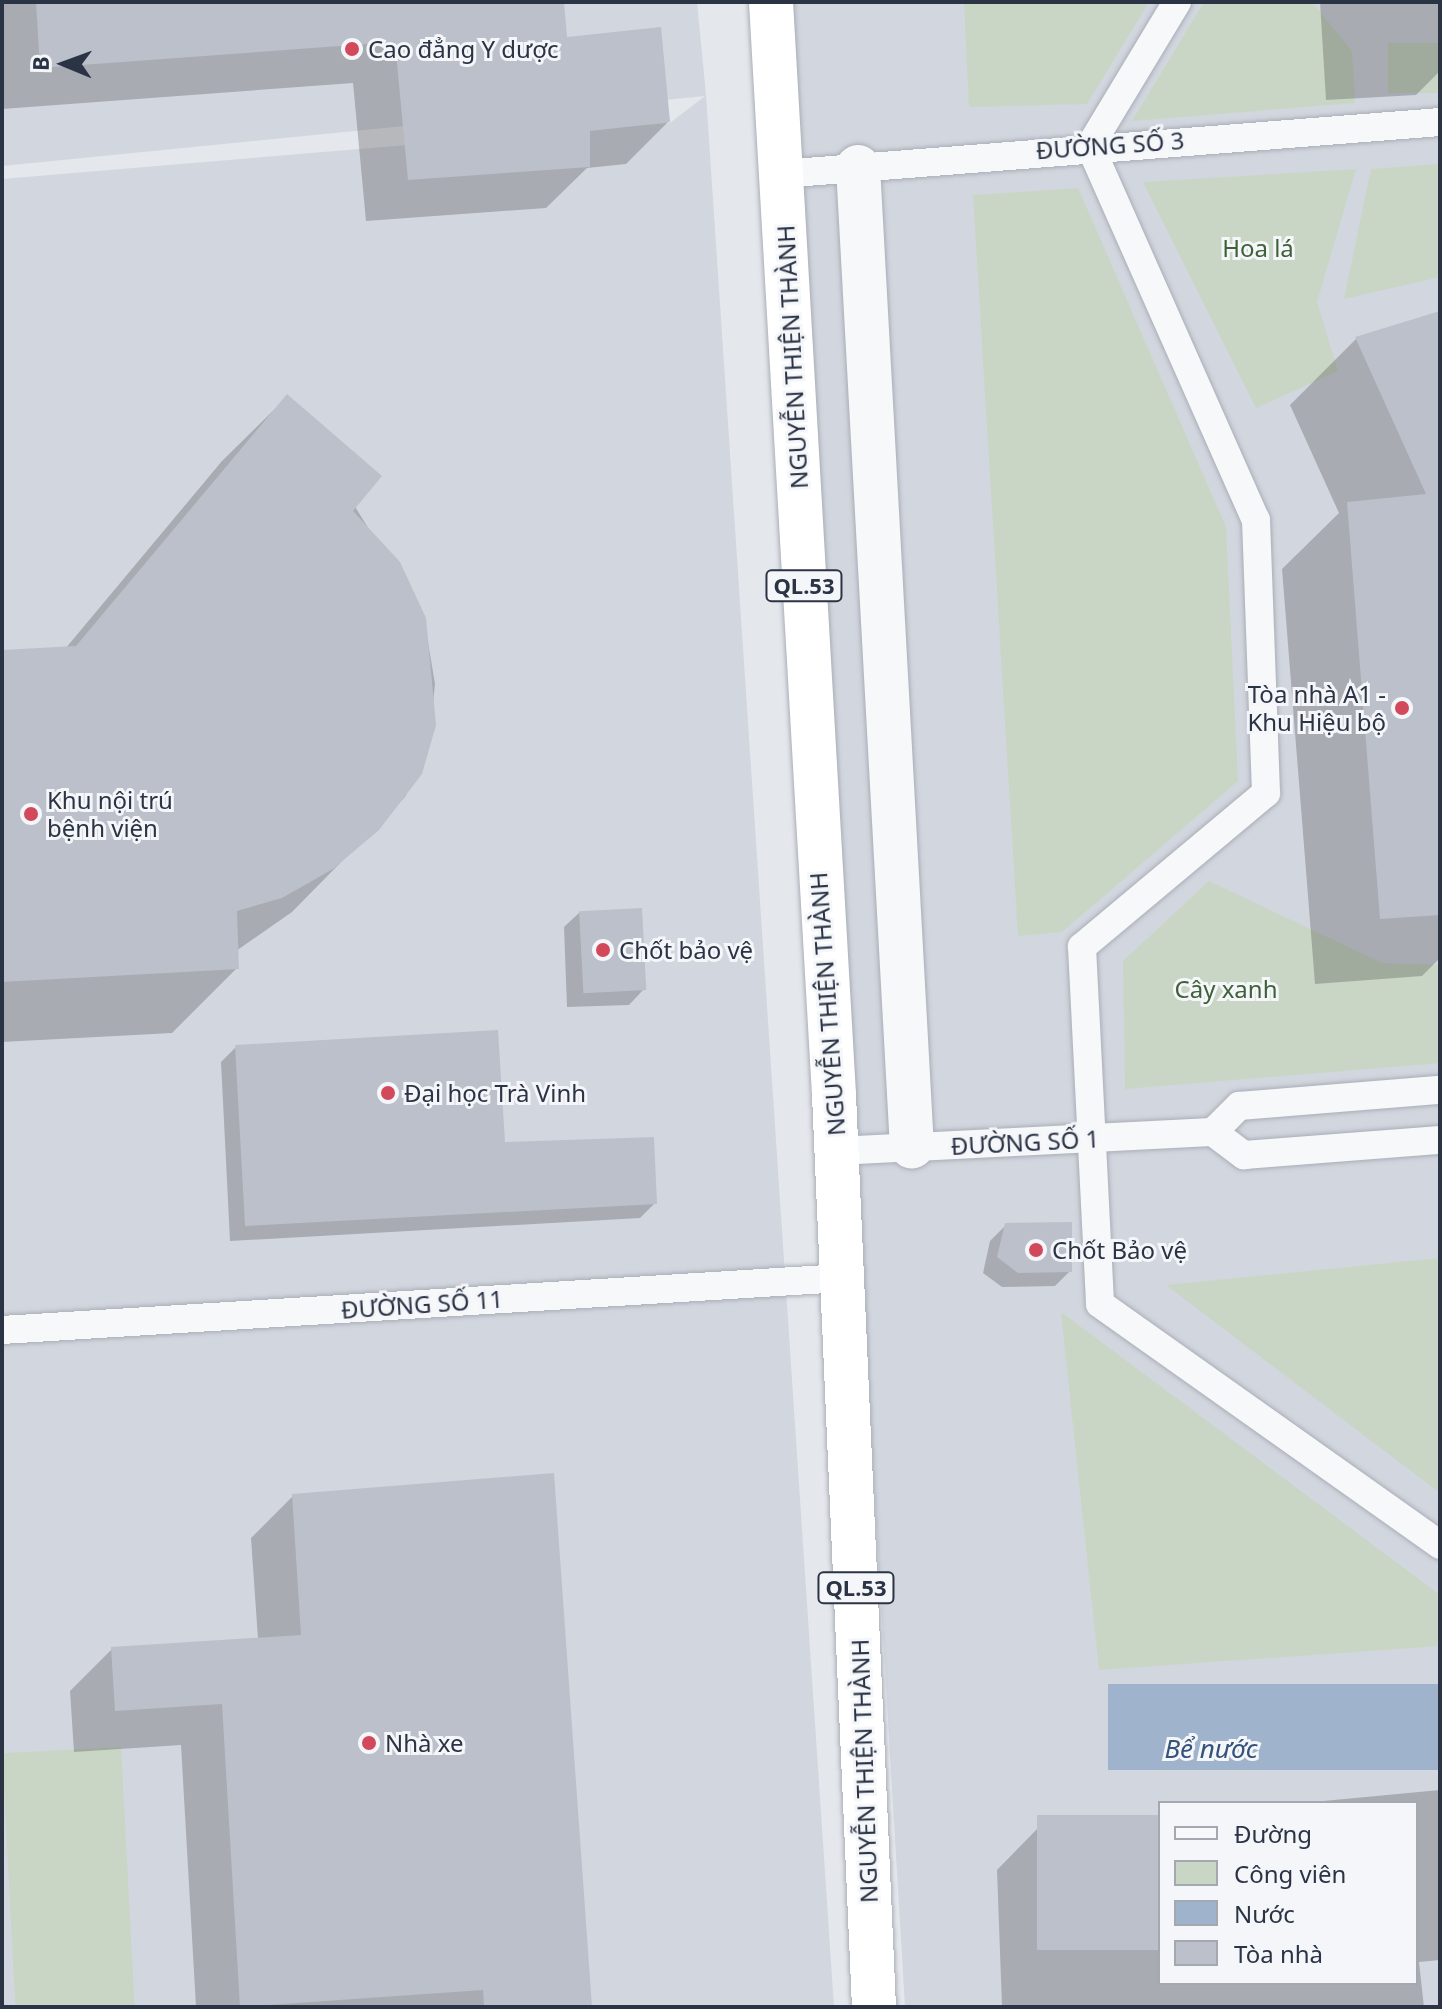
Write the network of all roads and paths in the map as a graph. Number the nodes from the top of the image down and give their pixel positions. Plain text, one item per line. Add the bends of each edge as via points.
1 (771, 2) edge
2 (1177, 2) edge
3 (1440, 122) edge
4 (1090, 146) junction
5 (858, 167) junction
6 (781, 174) junction
7 (1440, 1090) edge
8 (1213, 1132) junction
9 (1092, 1139) junction
10 (1440, 1140) edge
11 (912, 1147) junction
12 (836, 1151) junction
13 (843, 1278) junction
14 (2, 1330) edge
15 (1440, 1545) edge
16 (874, 2007) edge

1 - 6 highway, NGUYỄN THIỆN THÀNH / QL.53
2 - 4 lane
3 - 4 lane, ĐƯỜNG SỐ 3
4 - 5 lane, ĐƯỜNG SỐ 3
4 - 9 lane via 1256,520 1266,793 1082,947
5 - 6 lane, ĐƯỜNG SỐ 3
5 - 11 street
6 - 12 highway, NGUYỄN THIỆN THÀNH / QL.53
7 - 8 lane via 1239,1106
8 - 9 lane, ĐƯỜNG SỐ 1
8 - 10 lane via 1244,1155
9 - 11 lane, ĐƯỜNG SỐ 1
9 - 15 lane via 1100,1304
11 - 12 lane, ĐƯỜNG SỐ 1
12 - 13 highway, NGUYỄN THIỆN THÀNH / QL.53
13 - 14 lane, ĐƯỜNG SỐ 11
13 - 16 highway, NGUYỄN THIỆN THÀNH / QL.53

